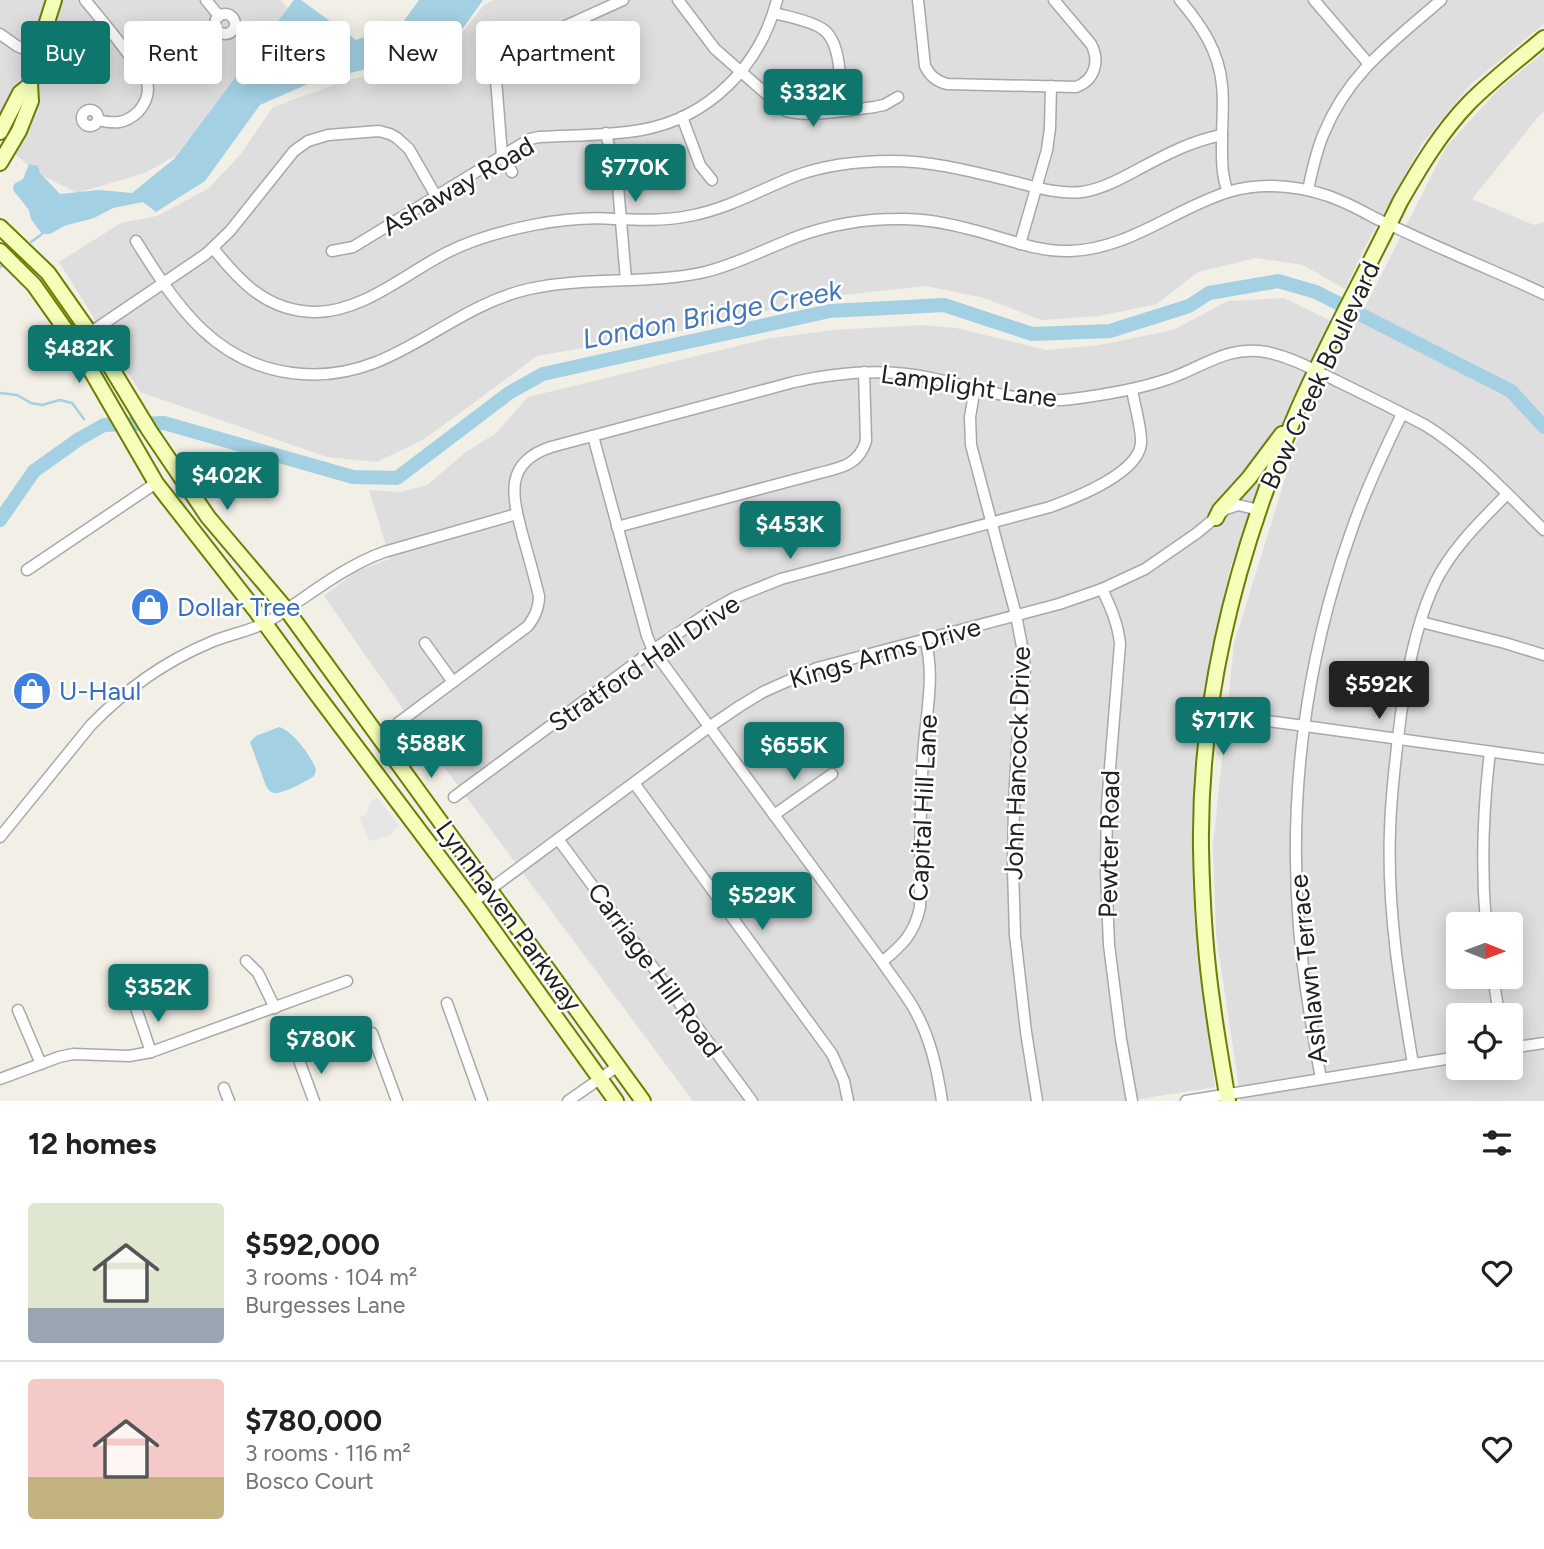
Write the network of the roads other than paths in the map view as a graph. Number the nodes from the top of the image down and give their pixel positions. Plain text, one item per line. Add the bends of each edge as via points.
1 (54, 0) edge
2 (85, 0) edge
3 (206, 0) edge
4 (623, 0) edge
5 (678, 0) edge
6 (777, 0) edge
7 (918, 0) edge
8 (1054, 0) edge
9 (1180, 0) edge
10 (1314, 0) edge
11 (1439, 1) edge
12 (774, 12) junction
13 (219, 16) dead end
14 (583, 18) junction
15 (47, 21) edge
16 (584, 21) edge
17 (0, 34) edge
18 (1544, 38) edge
19 (21, 48) edge
20 (1368, 63) junction
21 (741, 73) junction
22 (30, 85) joint
23 (1051, 86) junction
24 (898, 97) dead end
25 (842, 111) junction
26 (682, 117) junction
27 (98, 120) dead end
28 (0, 132) edge
29 (606, 133) junction
30 (1222, 135) junction
31 (2, 155) edge
32 (502, 156) junction
33 (512, 172) dead end
34 (712, 180) dead end
35 (1037, 187) junction
36 (1308, 190) junction
37 (1228, 192) junction
38 (436, 197) junction
39 (621, 220) junction
40 (1390, 224) junction
41 (0, 227) edge
42 (136, 241) dead end
43 (1020, 244) junction
44 (213, 248) junction
45 (0, 251) edge
46 (332, 251) dead end
47 (625, 280) junction
48 (163, 284) junction
49 (1544, 294) edge
50 (90, 333) junction
51 (75, 343) junction
52 (1317, 371) junction
53 (864, 372) junction
54 (975, 388) junction
55 (1132, 389) junction
56 (1402, 414) junction
57 (1294, 419) junction
58 (593, 436) junction
59 (156, 483) junction
60 (1507, 494) junction
61 (1259, 510) junction
62 (517, 514) junction
63 (1216, 518) junction
64 (992, 524) junction
65 (617, 527) junction
66 (1544, 530) edge
67 (220, 531) junction
68 (27, 570) dead end
69 (1102, 589) junction
70 (286, 609) junction
71 (1016, 615) junction
72 (1421, 621) junction
73 (265, 623) junction
74 (925, 639) junction
75 (425, 643) dead end
76 (653, 650) junction
77 (1544, 655) edge
78 (453, 682) junction
79 (1210, 713) junction
80 (398, 723) dead end
81 (1305, 726) junction
82 (709, 727) junction
83 (1398, 739) junction
84 (1490, 752) junction
85 (1544, 759) edge
86 (832, 774) dead end
87 (634, 783) junction
88 (454, 797) dead end
89 (774, 815) junction
90 (0, 837) edge
91 (558, 839) junction
92 (490, 890) junction
93 (472, 902) junction
94 (1485, 912) edge
95 (246, 961) dead end
96 (882, 962) junction
97 (347, 981) dead end
98 (447, 1003) dead end
99 (135, 1005) dead end
100 (275, 1008) junction
101 (18, 1010) dead end
102 (372, 1033) dead end
103 (1544, 1043) edge
104 (1523, 1046) edge
105 (151, 1052) junction
106 (1446, 1059) edge
107 (300, 1063) dead end
108 (41, 1064) junction
109 (1413, 1064) junction
110 (618, 1066) junction
111 (0, 1079) edge
112 (1321, 1079) junction
113 (600, 1080) junction
114 (224, 1088) dead end
115 (1227, 1098) edge
116 (229, 1101) edge
117 (314, 1101) edge
118 (397, 1101) edge
119 (482, 1101) edge
120 (568, 1101) edge
121 (616, 1101) edge
122 (643, 1101) edge
123 (752, 1101) edge
124 (848, 1101) edge
125 (942, 1101) edge
126 (1037, 1101) edge
127 (1132, 1101) edge
128 (1186, 1101) edge

1 - 15 main road
2 - 27 street via 148,84 142,107 131,118 118,123
3 - 13 street
4 - 14 street
5 - 21 street via 715,49
6 - 12 street, Ashaway Road
7 - 23 street via 923,61 933,78 947,84
8 - 23 street via 1091,44 1096,66 1083,84
9 - 30 street via 1204,32 1216,58 1222,85
10 - 20 street
11 - 20 street
12 - 21 street, Ashaway Road
12 - 25 street via 818,26 830,35 836,49
14 - 16 street
14 - 32 street via 519,47 501,62 496,79
17 - 19 street
18 - 40 main road, Bow Creek Boulevard via 1452,123 1416,173
20 - 36 street via 1347,89 1322,135
21 - 25 street via 786,111
21 - 26 street, Ashaway Road via 704,106
22 - 28 main road via 20,93
22 - 31 main road via 31,101 19,131
23 - 35 street via 1051,128
24 - 25 street via 884,105
26 - 29 street, Ashaway Road via 661,126
26 - 34 street via 700,165
29 - 32 street, Ashaway Road via 539,137
29 - 39 street
30 - 35 street via 1179,148 1097,189 1069,193
30 - 37 street
32 - 33 street
32 - 38 street, Ashaway Road
35 - 39 street via 942,164 871,162 814,170 689,217
35 - 43 street
36 - 37 street via 1270,186
36 - 40 street
37 - 43 street via 1103,246 1071,251
38 - 44 street via 409,149 390,134 318,137 294,151
38 - 46 street, Ashaway Road via 354,247
39 - 44 street via 559,221 484,237 446,253 366,300 328,311 284,307 260,296
39 - 47 street
40 - 49 street
40 - 52 main road, Bow Creek Boulevard
41 - 50 main road, Lynnhaven Parkway via 48,273
42 - 48 street
43 - 47 street via 934,221 865,221 801,235 703,272
44 - 48 street
45 - 51 main road, Lynnhaven Parkway via 34,285
47 - 48 street via 517,292 466,313 382,361 323,375 279,371 229,352 197,326
48 - 50 street
50 - 51 street
50 - 67 main road, Lynnhaven Parkway via 149,430
51 - 59 main road, Lynnhaven Parkway
52 - 55 street, Lamplight Lane via 1265,352 1237,352
52 - 56 street, Lamplight Lane
52 - 57 main road, Bow Creek Boulevard
53 - 54 street, Lamplight Lane via 911,374
53 - 58 street, Lamplight Lane via 794,382
53 - 65 street via 866,441 855,461
54 - 55 street, Lamplight Lane via 1050,400
54 - 64 street, John Hancock Drive via 969,431
55 - 64 street, Stratford Hall Drive via 1141,444 1128,466 1072,499
56 - 60 street, Lamplight Lane via 1461,450
56 - 81 street, Ashlawn Terrace via 1350,536 1318,645
57 - 61 main road, Bow Creek Boulevard
57 - 63 main road, Kings Arms Drive
58 - 62 street, Lamplight Lane via 541,450 528,459 514,486
58 - 65 street
59 - 67 main road via 177,487
59 - 68 street
59 - 73 main road, Lynnhaven Parkway
60 - 66 street, Lamplight Lane
60 - 72 street via 1445,564
61 - 63 street, Kings Arms Drive via 1233,506
61 - 79 main road, Bow Creek Boulevard via 1225,629
62 - 70 street via 366,558
62 - 78 street, Lamplight Lane via 539,596 537,612 528,626
63 - 69 street, Kings Arms Drive via 1154,563
64 - 71 street, John Hancock Drive
64 - 76 street, Stratford Hall Drive via 758,587 714,609
65 - 76 street
67 - 70 main road, Lynnhaven Parkway
69 - 71 street, Kings Arms Drive
69 - 127 street, Pewter Road via 1113,611 1120,644 1106,873 1109,945
70 - 73 street
70 - 92 main road, Lynnhaven Parkway
71 - 74 street, Kings Arms Drive
71 - 126 street, John Hancock Drive via 1025,676 1014,803 1015,934
72 - 77 street
72 - 83 street
73 - 90 street via 190,652 123,695 91,725
73 - 93 main road, Lynnhaven Parkway
74 - 82 street, Kings Arms Drive via 787,680
74 - 96 street, Capital Hill Lane via 931,671 923,754 920,907 911,934
75 - 78 street
76 - 82 street
76 - 88 street, Stratford Hall Drive
78 - 80 street
79 - 81 street
79 - 115 main road, Bow Creek Boulevard via 1202,809 1203,901
81 - 83 street
81 - 112 street, Ashlawn Terrace via 1297,810 1299,927
82 - 87 street, Kings Arms Drive
82 - 89 street
83 - 84 street
83 - 109 street via 1390,865 1395,949
84 - 85 street
84 - 94 street via 1483,826
86 - 89 street
87 - 91 street, Kings Arms Drive
87 - 124 street via 832,1054
89 - 96 street
91 - 92 street, Kings Arms Drive
91 - 123 street, Carriage Hill Road
92 - 93 street, Kings Arms Drive
92 - 110 main road, Lynnhaven Parkway
93 - 113 main road, Lynnhaven Parkway
95 - 100 street via 258,973
96 - 125 street via 921,1024 938,1071
97 - 100 street
98 - 119 street
99 - 105 street
100 - 105 street
101 - 108 street
102 - 118 street
103 - 104 street
105 - 108 street via 73,1055
106 - 109 street
107 - 117 street
108 - 111 street
109 - 112 street
110 - 113 street
110 - 122 main road, Lynnhaven Parkway
112 - 115 street
113 - 120 street
113 - 121 main road, Lynnhaven Parkway
114 - 116 street
115 - 128 street

